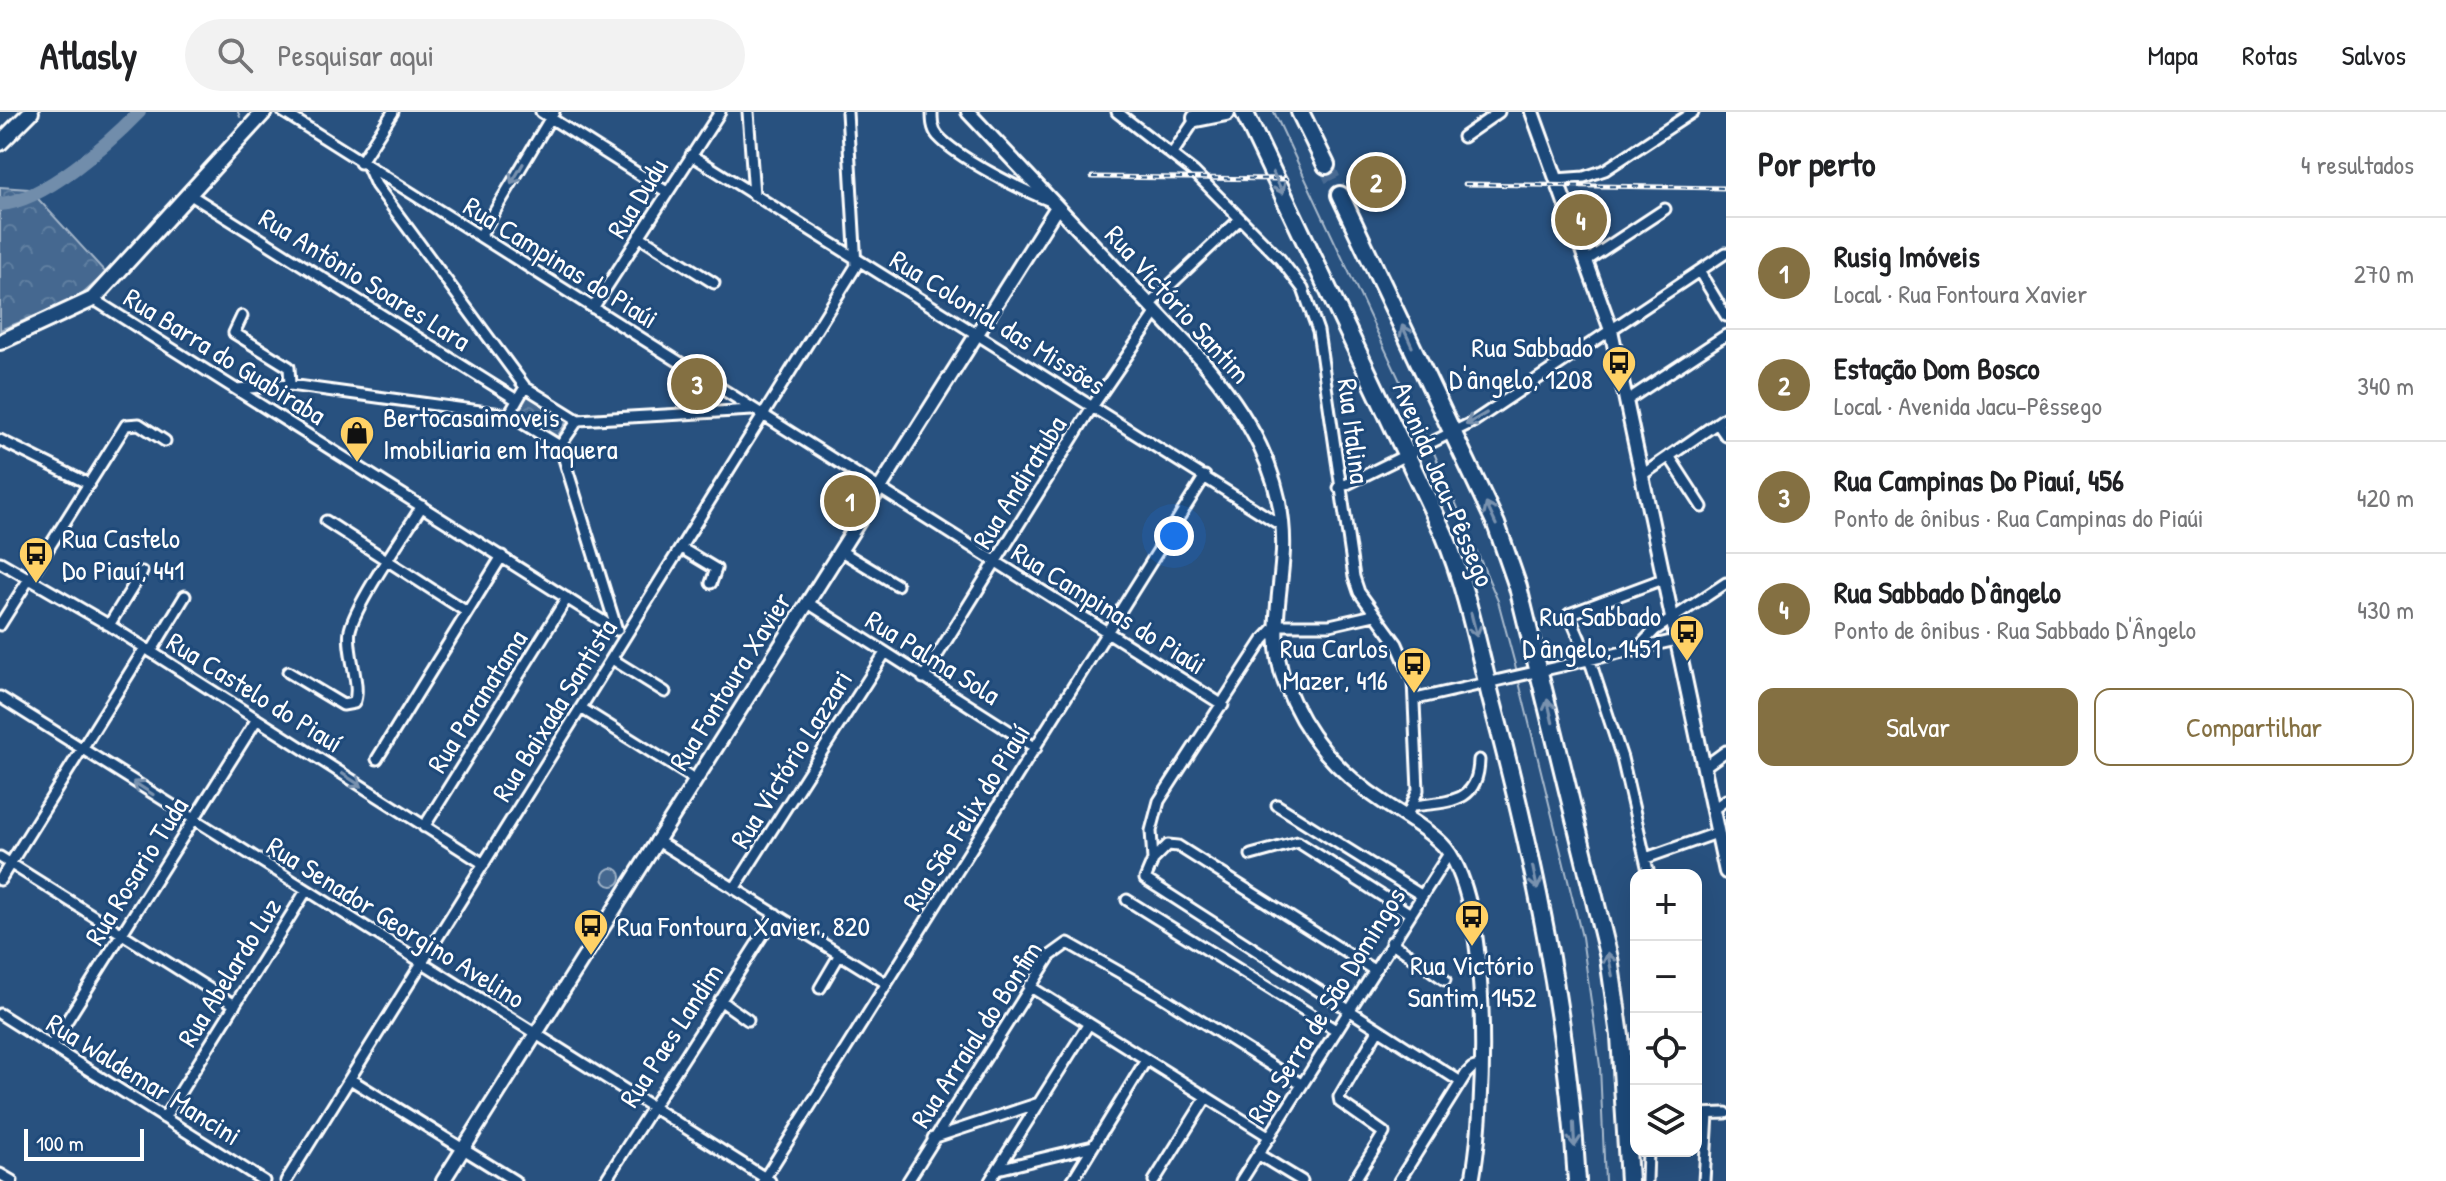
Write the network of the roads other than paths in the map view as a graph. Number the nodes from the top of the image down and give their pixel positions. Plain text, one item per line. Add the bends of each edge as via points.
1 (31, 112) edge
2 (264, 112) edge
3 (283, 112) edge
4 (393, 112) edge
5 (720, 112) edge
6 (748, 112) edge
7 (847, 112) edge
8 (932, 112) edge
9 (968, 112) edge
10 (1117, 112) edge
11 (1227, 112) edge
12 (1245, 112) edge
13 (1300, 112) edge
14 (1499, 112) edge
15 (1532, 112) edge
16 (1693, 112) edge
17 (548, 114) edge
18 (1198, 115) edge
19 (1463, 137) dead end
20 (0, 143) edge
21 (1172, 154) junction
22 (691, 155) junction
23 (364, 165) junction
24 (1326, 165) tunnel mouth
25 (1556, 179) junction
26 (667, 192) junction
27 (189, 194) junction
28 (754, 195) junction
29 (1340, 195) tunnel mouth
30 (1053, 204) junction
31 (1665, 209) dead end
32 (1240, 219) junction
33 (480, 236) junction
34 (639, 236) junction
35 (1726, 253) edge
36 (1586, 261) junction
37 (858, 262) junction
38 (1699, 271) junction
39 (714, 283) dead end
40 (93, 299) junction
41 (593, 308) junction
42 (1153, 309) junction
43 (242, 316) dead end
44 (1726, 316) edge
45 (1611, 330) junction
46 (975, 333) junction
47 (1726, 335) edge
48 (0, 342) edge
49 (290, 385) junction
50 (525, 387) junction
51 (236, 389) junction
52 (517, 400) junction
53 (1626, 401) junction
54 (1092, 407) junction
55 (752, 410) junction
56 (509, 415) junction
57 (764, 417) junction
58 (578, 420) junction
59 (1722, 420) edge
60 (1446, 436) junction
61 (1726, 436) edge
62 (0, 440) edge
63 (165, 441) dead end
64 (560, 446) junction
65 (1411, 453) junction
66 (1669, 456) junction
67 (1642, 475) junction
68 (1205, 476) junction
69 (89, 484) junction
70 (1339, 488) junction
71 (880, 490) junction
72 (422, 506) junction
73 (1702, 507) dead end
74 (326, 521) dead end
75 (1282, 526) junction
76 (681, 548) junction
77 (841, 551) junction
78 (502, 556) junction
79 (0, 562) edge
80 (389, 562) junction
81 (995, 562) junction
82 (142, 572) dead end
83 (30, 577) junction
84 (1663, 579) junction
85 (711, 583) dead end
86 (1726, 583) edge
87 (897, 585) dead end
88 (185, 596) dead end
89 (567, 598) junction
90 (808, 603) junction
91 (467, 612) junction
92 (1374, 615) junction
93 (1671, 621) junction
94 (0, 625) edge
95 (109, 625) junction
96 (1277, 625) junction
97 (617, 630) junction
98 (1109, 632) junction
99 (626, 637) junction
100 (1676, 640) junction
101 (148, 650) junction
102 (1635, 651) junction
103 (885, 653) junction
104 (612, 659) junction
105 (1590, 661) junction
106 (288, 672) dead end
107 (1535, 672) junction
108 (923, 678) junction
109 (1490, 683) junction
110 (665, 692) dead end
111 (0, 697) edge
112 (1416, 699) junction
113 (1223, 705) junction
114 (581, 708) junction
115 (257, 719) junction
116 (1036, 748) junction
117 (83, 749) junction
118 (1726, 751) edge
119 (377, 759) dead end
120 (1479, 760) dead end
121 (1704, 767) junction
122 (696, 780) junction
123 (1726, 800) edge
124 (1277, 805) dead end
125 (1413, 806) junction
126 (1712, 810) junction
127 (1406, 818) junction
128 (193, 820) junction
129 (424, 827) junction
130 (1717, 833) junction
131 (656, 840) junction
132 (1450, 852) junction
133 (1251, 855) dead end
134 (0, 857) edge
135 (1646, 858) junction
136 (1153, 860) junction
137 (11, 864) junction
138 (484, 864) junction
139 (1648, 869) edge
140 (1726, 872) edge
141 (0, 880) edge
142 (734, 889) junction
143 (306, 891) junction
144 (1421, 895) junction
145 (1127, 900) dead end
146 (1409, 913) junction
147 (776, 914) junction
148 (123, 934) junction
149 (1391, 942) junction
150 (840, 954) junction
151 (422, 964) junction
152 (1374, 970) junction
153 (1445, 980) dead end
154 (886, 983) junction
155 (1029, 986) junction
156 (820, 988) dead end
157 (720, 1000) junction
158 (235, 1005) junction
159 (1348, 1011) junction
160 (0, 1014) edge
161 (748, 1020) dead end
162 (1088, 1025) junction
163 (1336, 1030) junction
164 (1378, 1030) junction
165 (535, 1035) junction
166 (51, 1046) junction
167 (1146, 1060) junction
168 (1481, 1065) junction
169 (350, 1079) junction
170 (1461, 1082) junction
171 (1301, 1084) junction
172 (1206, 1098) junction
173 (1039, 1103) junction
174 (650, 1108) junction
175 (1726, 1113) edge
176 (1702, 1114) edge
177 (1708, 1114) junction
178 (164, 1118) junction
179 (1270, 1137) junction
180 (933, 1138) junction
181 (1093, 1146) junction
182 (463, 1149) junction
183 (1259, 1155) junction
184 (1648, 1157) edge
185 (998, 1169) junction
186 (0, 1174) edge
187 (766, 1180) edge
188 (12, 1181) edge
189 (264, 1181) edge
190 (286, 1181) edge
191 (443, 1181) edge
192 (515, 1181) edge
193 (605, 1181) edge
194 (908, 1181) edge
195 (990, 1181) edge
196 (1072, 1181) edge
197 (1154, 1181) edge
198 (1241, 1181) edge
199 (1302, 1181) edge
200 (1354, 1181) edge
201 (1399, 1181) edge
202 (1472, 1181) edge
203 (1577, 1181) edge
204 (1629, 1181) edge
205 (1647, 1181) edge
206 (1704, 1181) edge

1 - 20 main road
2 - 27 main road
3 - 23 street, Rua Campinas do Piaúi
4 - 23 street
5 - 22 street, Rua Dudu
6 - 28 street
7 - 37 street
8 - 30 street, Rua Victório Santim via 936,134 951,146
9 - 30 street, Rua Victório Santim
10 - 21 street, Rua Italina
11 - 12 highway
11 - 18 highway
12 -> 65 highway, Avenida Jacu-Pêssego
13 - 24 highway
14 - 19 street
15 - 25 street
16 - 25 street via 1605,170
17 - 26 street
17 -> 33 street
18 - 21 street
21 - 32 street, Rua Italina
22 - 26 street, Rua Dudu
22 - 28 street, Rua Colonial das Missões
23 - 33 street, Rua Campinas do Piaúi
23 - 50 street
25 - 36 street
26 - 34 street, Rua Dudu
27 - 40 main road
27 - 52 street, Rua Antônio Soares Lara
28 - 37 street, Rua Colonial das Missões
60 -> 29 highway, Avenida Jacu-Pêssego
30 - 42 street, Rua Victório Santim
30 - 46 street, Rua Fontoura Xavier
31 - 36 street
32 - 42 street, Rua Andiratuba
32 - 70 street, Rua Italina via 1287,267 1310,304
33 - 41 street, Rua Campinas do Piaúi
34 - 39 street
34 - 41 street, Rua Dudu
35 - 38 street
36 - 45 street
37 - 46 street, Rua Colonial das Missões
37 - 57 street, Rua Baixada Santista
38 - 44 street
38 - 45 street
40 - 48 main road
40 - 51 street, Rua Barra do Guabiraba
41 - 55 street, Rua Campinas do Piaúi
42 - 54 street, Rua Andiratuba
42 - 75 street, Rua Victório Santim via 1217,377 1247,419 1266,457
43 - 49 street via 234,333 289,367
45 - 53 street
45 -> 60 street
46 - 54 street, Rua Colonial das Missões
46 - 71 street, Rua Fontoura Xavier
47 - 53 street
49 - 51 street
49 - 56 street
50 - 52 street
50 - 58 street
51 - 72 street, Rua Barra do Guabiraba
52 - 56 street
53 - 67 street
54 - 68 street, Rua Colonial das Missões
54 - 81 street, Rua Andiratuba
55 - 57 street, Rua Campinas do Piaúi
55 - 58 street
56 - 64 street
57 - 71 street, Rua Campinas do Piaúi
57 - 76 street, Rua Baixada Santista
58 - 64 street
59 - 61 street
59 - 66 street
60 - 65 street
107 -> 60 highway, Avenida Jacu-Pêssego via 1505,546
62 - 69 street
63 - 69 street via 130,422
64 - 97 street
65 - 70 street
65 -> 109 highway, Avenida Jacu-Pêssego via 1454,557
66 - 67 street
66 - 73 street
67 - 84 street
68 - 75 street, Rua Colonial das Missões
68 - 98 street, Rua São Felix do Piauí
69 - 83 street
70 - 92 street, Rua Italina via 1354,577
71 - 77 street, Rua Fontoura Xavier
71 - 81 street, Rua Campinas do Piaúi
72 - 78 street, Rua Barra do Guabiraba
72 - 80 street
74 - 80 street
75 - 96 street, Rua Victório Santim
76 - 85 street via 716,569
76 - 99 street, Rua Baixada Santista
77 - 87 street
77 - 90 street, Rua Fontoura Xavier
78 - 89 street, Rua Barra do Guabiraba
78 - 91 street
79 - 83 street, Rua Castelo do Piauí
80 - 91 street
80 - 106 street via 350,629 354,703 343,705
81 - 98 street, Rua Campinas do Piaúi
81 - 108 street, Rua Andiratuba
82 - 95 street
83 - 94 street
83 - 95 street, Rua Castelo do Piauí
84 - 93 street
84 - 105 street via 1572,611 1570,620
86 - 93 street
88 - 101 street
89 - 97 street, Rua Barra do Guabiraba
89 - 129 street, Rua Paranatama
90 - 103 street, Rua Palma Sola
90 - 122 street, Rua Fontoura Xavier
91 - 119 street
92 - 96 street via 1330,625
92 - 112 street, Rua Italina via 1406,659
93 - 100 street
93 - 102 street
95 - 101 street, Rua Castelo do Piauí
96 - 113 street
96 - 127 street, Rua Victório Santim via 1279,666 1313,740 1342,771
97 - 99 street, Rua Barra do Guabiraba
98 - 113 street, Rua Campinas do Piaúi
98 - 116 street, Rua São Felix do Piauí
99 - 104 street, Rua Baixada Santista
100 - 102 street
100 - 121 street
101 - 115 street, Rua Castelo do Piauí
101 - 117 street
102 - 105 street
103 - 108 street, Rua Palma Sola
103 - 142 street, Rua Victório Lazzari
104 - 110 street
104 - 114 street, Rua Baixada Santista
105 - 107 street
105 - 135 street via 1622,758
107 - 109 street
204 -> 107 highway, Avenida Jacu-Pêssego via 1609,958
108 - 116 street, Rua Palma Sola
109 - 112 street
109 -> 203 highway, Avenida Jacu-Pêssego via 1553,965 1572,1089
111 - 117 street, Rua Senador Georgino Avelino
112 - 125 street, Rua Italina via 1419,778
113 - 136 street via 1159,801 1151,831
114 - 122 street
114 - 138 street, Rua Baixada Santista
115 - 128 street, Rua Rosario Tuda
115 -> 129 street, Rua Castelo do Piauí
116 - 154 street, Rua São Felix do Piauí
128 -> 117 street, Rua Senador Georgino Avelino
117 - 137 street
118 - 121 street
120 - 125 street via 1475,788 1468,794
121 - 126 street
122 - 131 street, Rua Fontoura Xavier
123 - 126 street
124 - 144 street
125 - 127 street, Rua Italina
126 - 130 street
127 - 132 street, Rua Victório Santim
128 - 143 street, Rua Senador Georgino Avelino
128 - 148 street, Rua Rosario Tuda
129 - 138 street, Rua Castelo do Piauí
130 - 135 street
130 - 140 street
131 - 142 street
131 - 165 street, Rua Fontoura Xavier
132 - 144 street, Rua Serra de São Domingos
132 - 168 street via 1464,887 1477,948
133 - 146 street via 1298,842
134 - 137 street
135 - 139 street
136 - 152 street via 1168,845 1178,846
136 - 159 street via 1144,874 1152,884
137 - 141 street
137 - 148 street
138 - 151 street, Rua Baixada Santista
142 - 147 street
143 - 151 street, Rua Senador Georgino Avelino
143 - 158 street, Rua Abelardo Luz
144 - 146 street, Rua Serra de São Domingos
145 - 163 street
146 - 149 street, Rua Serra de São Domingos
147 - 150 street
147 - 157 street, Rua Paes Landim
148 - 158 street
148 - 166 street, Rua Rosario Tuda
149 - 152 street, Rua Serra de São Domingos
149 - 153 street
150 - 154 street
150 - 156 street
151 - 165 street, Rua Senador Georgino Avelino
151 - 169 street, Rua Baixada Santista
152 - 159 street, Rua Serra de São Domingos
154 - 187 street, Rua São Felix do Piauí
155 - 162 street
155 - 171 street, Rua Arraial do Bonfim via 1054,950 1073,944
155 - 180 street, Rua Arraial do Bonfim
157 - 161 street
157 - 174 street, Rua Paes Landim
158 - 178 street, Rua Abelardo Luz
159 - 163 street, Rua Serra de São Domingos
159 - 164 street
160 - 166 street, Rua Waldemar Mancini
162 - 167 street
162 - 173 street
163 - 171 street, Rua Serra de São Domingos
164 - 170 street
164 - 200 street via 1339,1097 1384,1133
165 - 174 street, Rua Senador Georgino Avelino
165 - 182 street, Rua Fontoura Xavier
166 - 178 street, Rua Waldemar Mancini
167 - 172 street
167 - 181 street
168 - 170 street
168 - 202 street
169 - 182 street
169 - 190 street, Rua Baixada Santista
170 - 201 street
171 - 179 street, Rua Serra de São Domingos
172 - 179 street
172 - 197 street
173 - 180 street
173 - 185 street
174 - 187 street, Rua Senador Georgino Avelino
174 - 193 street, Rua Paes Landim
175 - 177 street
176 - 177 street
177 - 206 street
178 - 189 street, Rua Waldemar Mancini
179 - 183 street, Rua Serra de São Domingos
180 - 194 street, Rua Arraial do Bonfim
181 - 185 street
181 - 196 street
182 - 191 street, Rua Fontoura Xavier
182 - 192 street
183 - 198 street, Rua Serra de São Domingos
183 - 199 street
184 - 205 street
185 - 195 street
186 - 188 street

